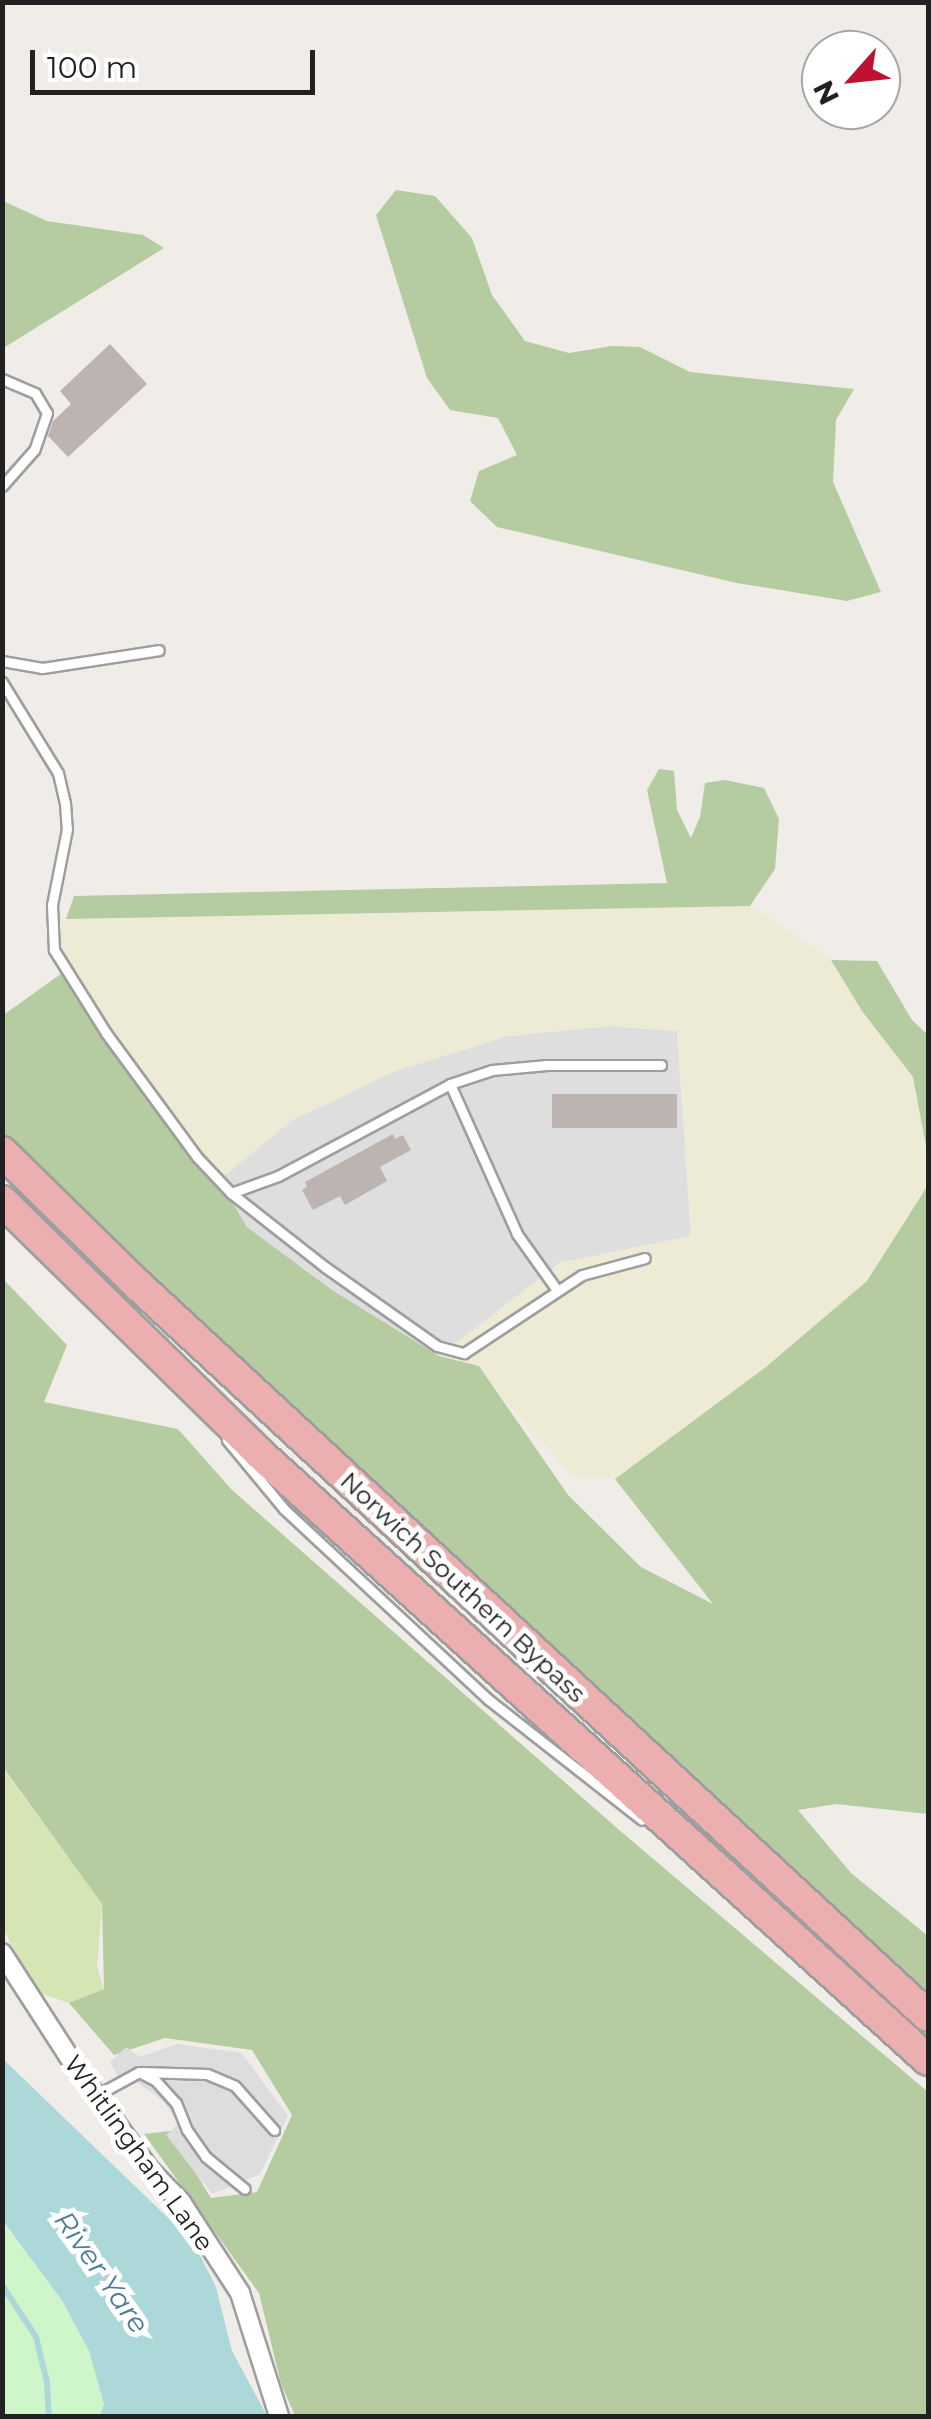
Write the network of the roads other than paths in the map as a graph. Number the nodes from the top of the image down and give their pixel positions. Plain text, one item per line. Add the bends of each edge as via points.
1 (2, 379) edge
2 (2, 486) edge
3 (159, 650) dead end
4 (2, 661) edge
5 (2, 682) edge
6 (662, 1065) dead end
7 (450, 1084) junction
8 (2, 1152) edge
9 (232, 1192) junction
10 (2, 1202) edge
11 (644, 1258) dead end
12 (557, 1290) junction
13 (161, 1357) junction
14 (645, 1822) dead end
15 (660, 1834) dead end
16 (778, 1927) junction
17 (2, 1953) edge
18 (928, 2016) edge
19 (928, 2060) edge
20 (139, 2072) junction
21 (95, 2096) junction
22 (274, 2130) dead end
23 (245, 2189) dead end
24 (280, 2416) edge

1 - 2 lane via 35,393 47,412 34,450
3 - 4 lane via 42,668
5 - 9 lane via 58,774 65,804 67,829 52,905 54,950 197,1157
6 - 7 lane via 511,1068
7 - 9 lane via 278,1176
7 - 12 lane via 517,1234
8 - 18 highway, Norwich Southern Bypass
9 - 12 lane via 437,1346 464,1353
10 - 13 highway, Norwich Southern Bypass
11 - 12 lane
13 - 14 lane via 284,1509 489,1700
13 - 16 highway, Norwich Southern Bypass
15 - 16 lane
16 - 19 highway, Norwich Southern Bypass
17 - 21 street, Whitlingham Lane
20 - 21 lane
20 - 22 lane via 207,2074 235,2086
20 - 23 lane via 176,2104 206,2157
21 - 24 street, Whitlingham Lane via 182,2202 240,2293

